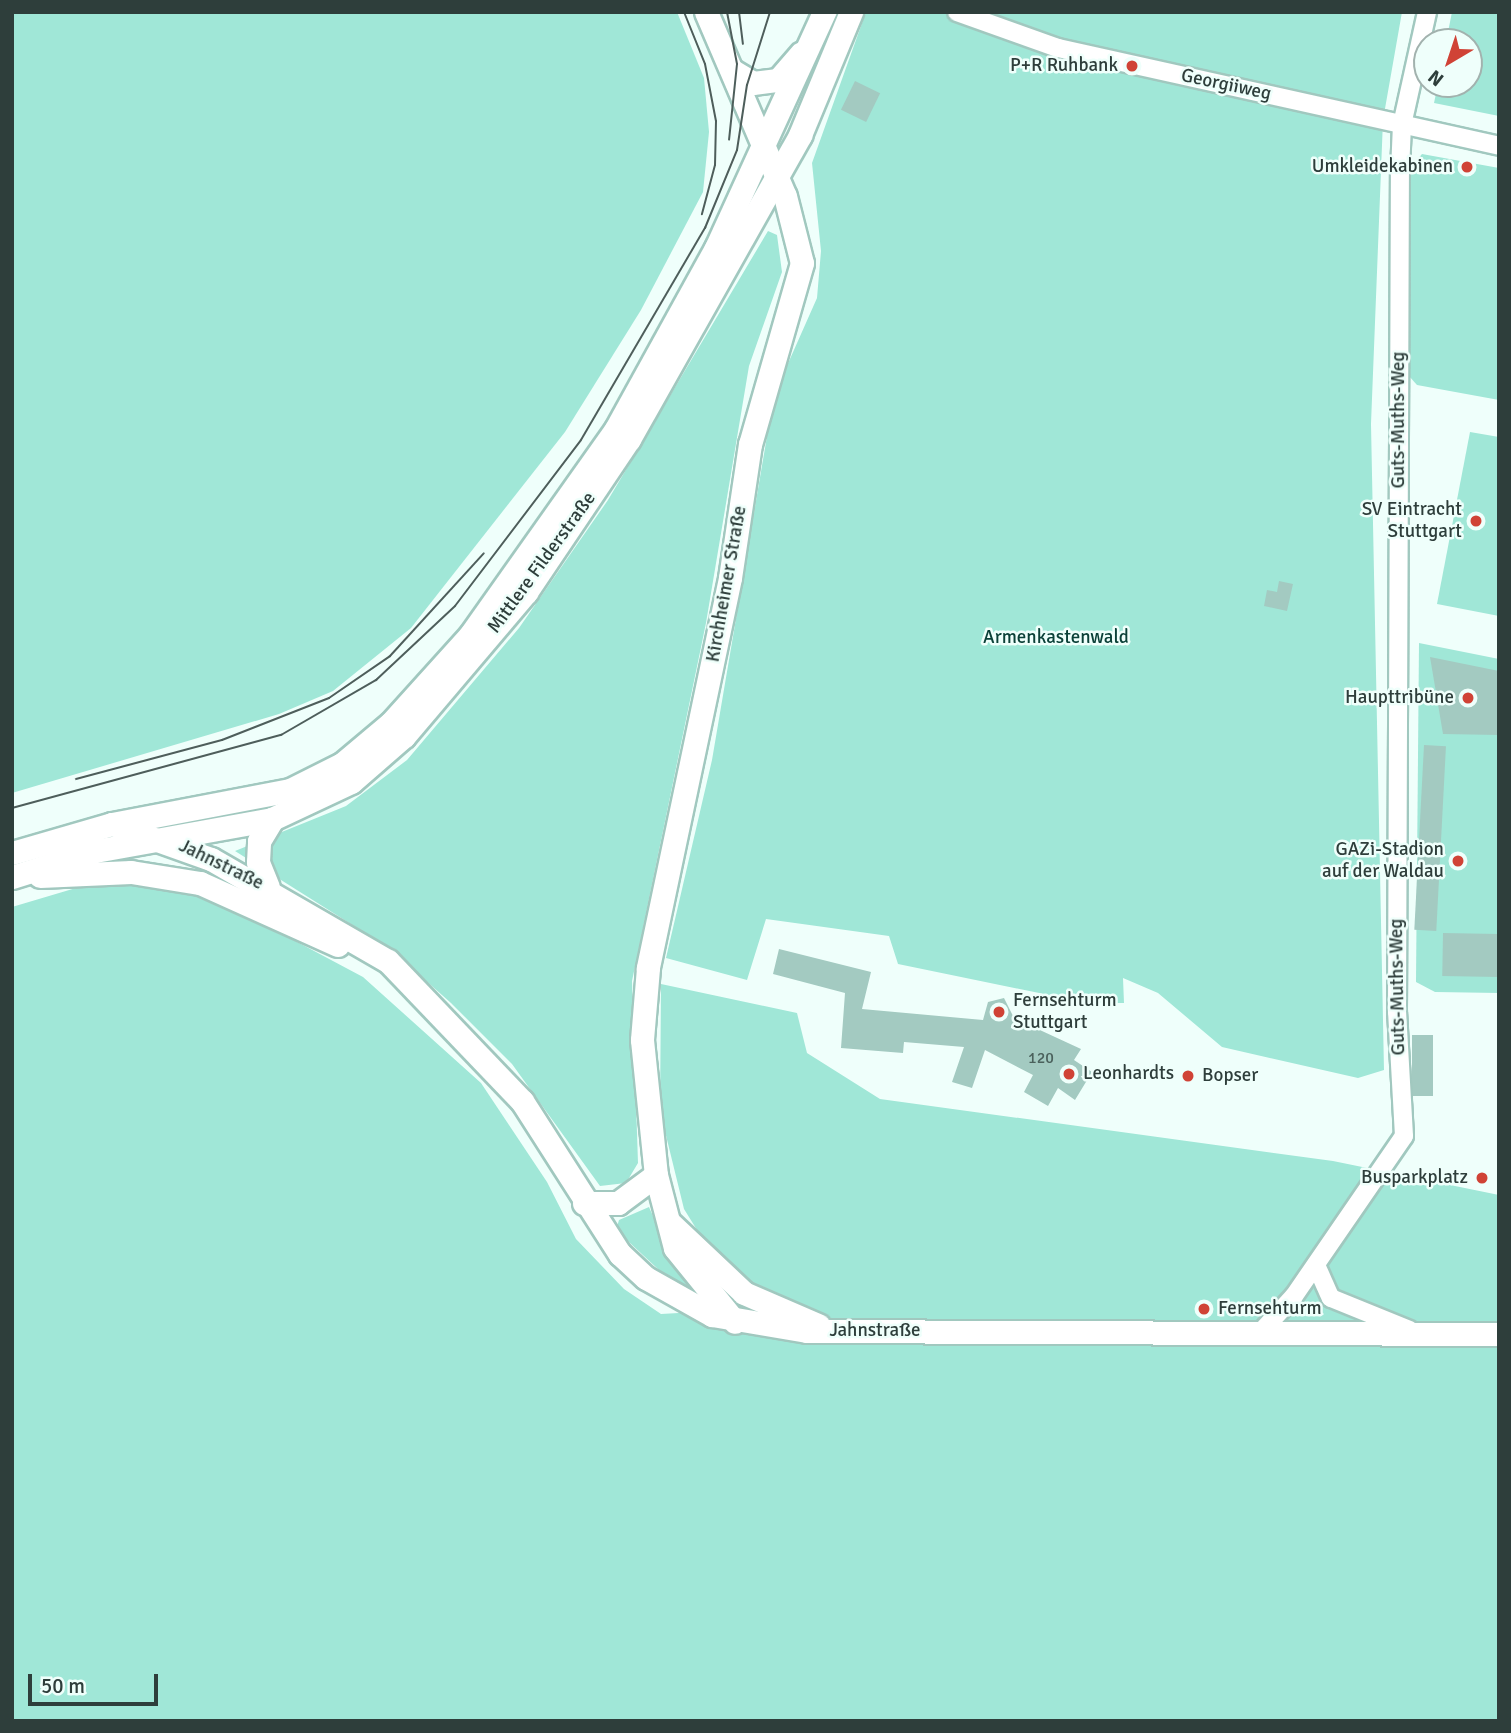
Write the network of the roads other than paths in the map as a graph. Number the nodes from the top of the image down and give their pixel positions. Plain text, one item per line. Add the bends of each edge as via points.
1 (706, 12) edge
2 (824, 12) edge
3 (851, 12) edge
4 (957, 12) edge
5 (1427, 12) edge
6 (814, 42) junction
7 (733, 71) junction
8 (1402, 125) junction
9 (1499, 146) edge
10 (764, 149) junction
11 (775, 177) junction
12 (272, 819) junction
13 (112, 824) junction
14 (170, 839) junction
15 (16, 867) edge
16 (268, 887) junction
17 (407, 983) junction
18 (656, 1175) junction
19 (584, 1203) junction
20 (671, 1224) junction
21 (1316, 1265) junction
22 (735, 1322) junction
23 (831, 1331) junction
24 (1418, 1332) junction
25 (1260, 1333) junction
26 (1499, 1334) edge

1 - 7 main road, Kirchheimer Straße
2 - 6 main road, Mittlere Filderstraße
3 - 11 main road, Mittlere Filderstraße via 832,69
4 - 8 street, Georgiiweg via 1046,45
5 - 8 street, Guts-Muths-Weg
6 - 7 main road via 778,80 753,83
6 - 10 main road, Mittlere Filderstraße
7 - 10 main road, Kirchheimer Straße
8 - 9 street, Georgiiweg
8 - 21 street, Guts-Muths-Weg via 1397,1012 1404,1136
10 - 11 main road, Kirchheimer Straße
10 - 13 main road, Mittlere Filderstraße via 616,429 478,624 391,723 342,764 290,790
11 - 12 main road, Mittlere Filderstraße via 675,362 526,592 404,736 351,782
11 - 18 main road, Kirchheimer Straße via 797,231 800,286 765,379 750,444 730,578 648,968 642,1040
12 - 14 main road, Mittlere Filderstraße
12 - 16 main road via 258,841 258,862
13 - 14 main road, Jahnstraße
13 - 15 main road
14 - 15 main road, Mittlere Filderstraße
14 - 16 main road, Jahnstraße
15 - 17 main road, Jahnstraße via 50,878 131,872 200,883 290,920
16 - 17 main road, Jahnstraße via 388,961
17 - 19 main road, Jahnstraße via 509,1084
18 - 19 main road via 618,1203
18 - 20 main road, Kirchheimer Straße
19 - 22 main road, Jahnstraße via 620,1254 646,1279 688,1305
20 - 22 main road, Kirchheimer Straße via 675,1248
20 - 23 main road, Kirchheimer Straße via 744,1293
21 - 24 street via 1331,1298
21 - 25 street, Guts-Muths-Weg
22 - 23 main road, Jahnstraße
23 - 25 main road, Jahnstraße
24 - 25 main road, Jahnstraße
24 - 26 main road, Jahnstraße

